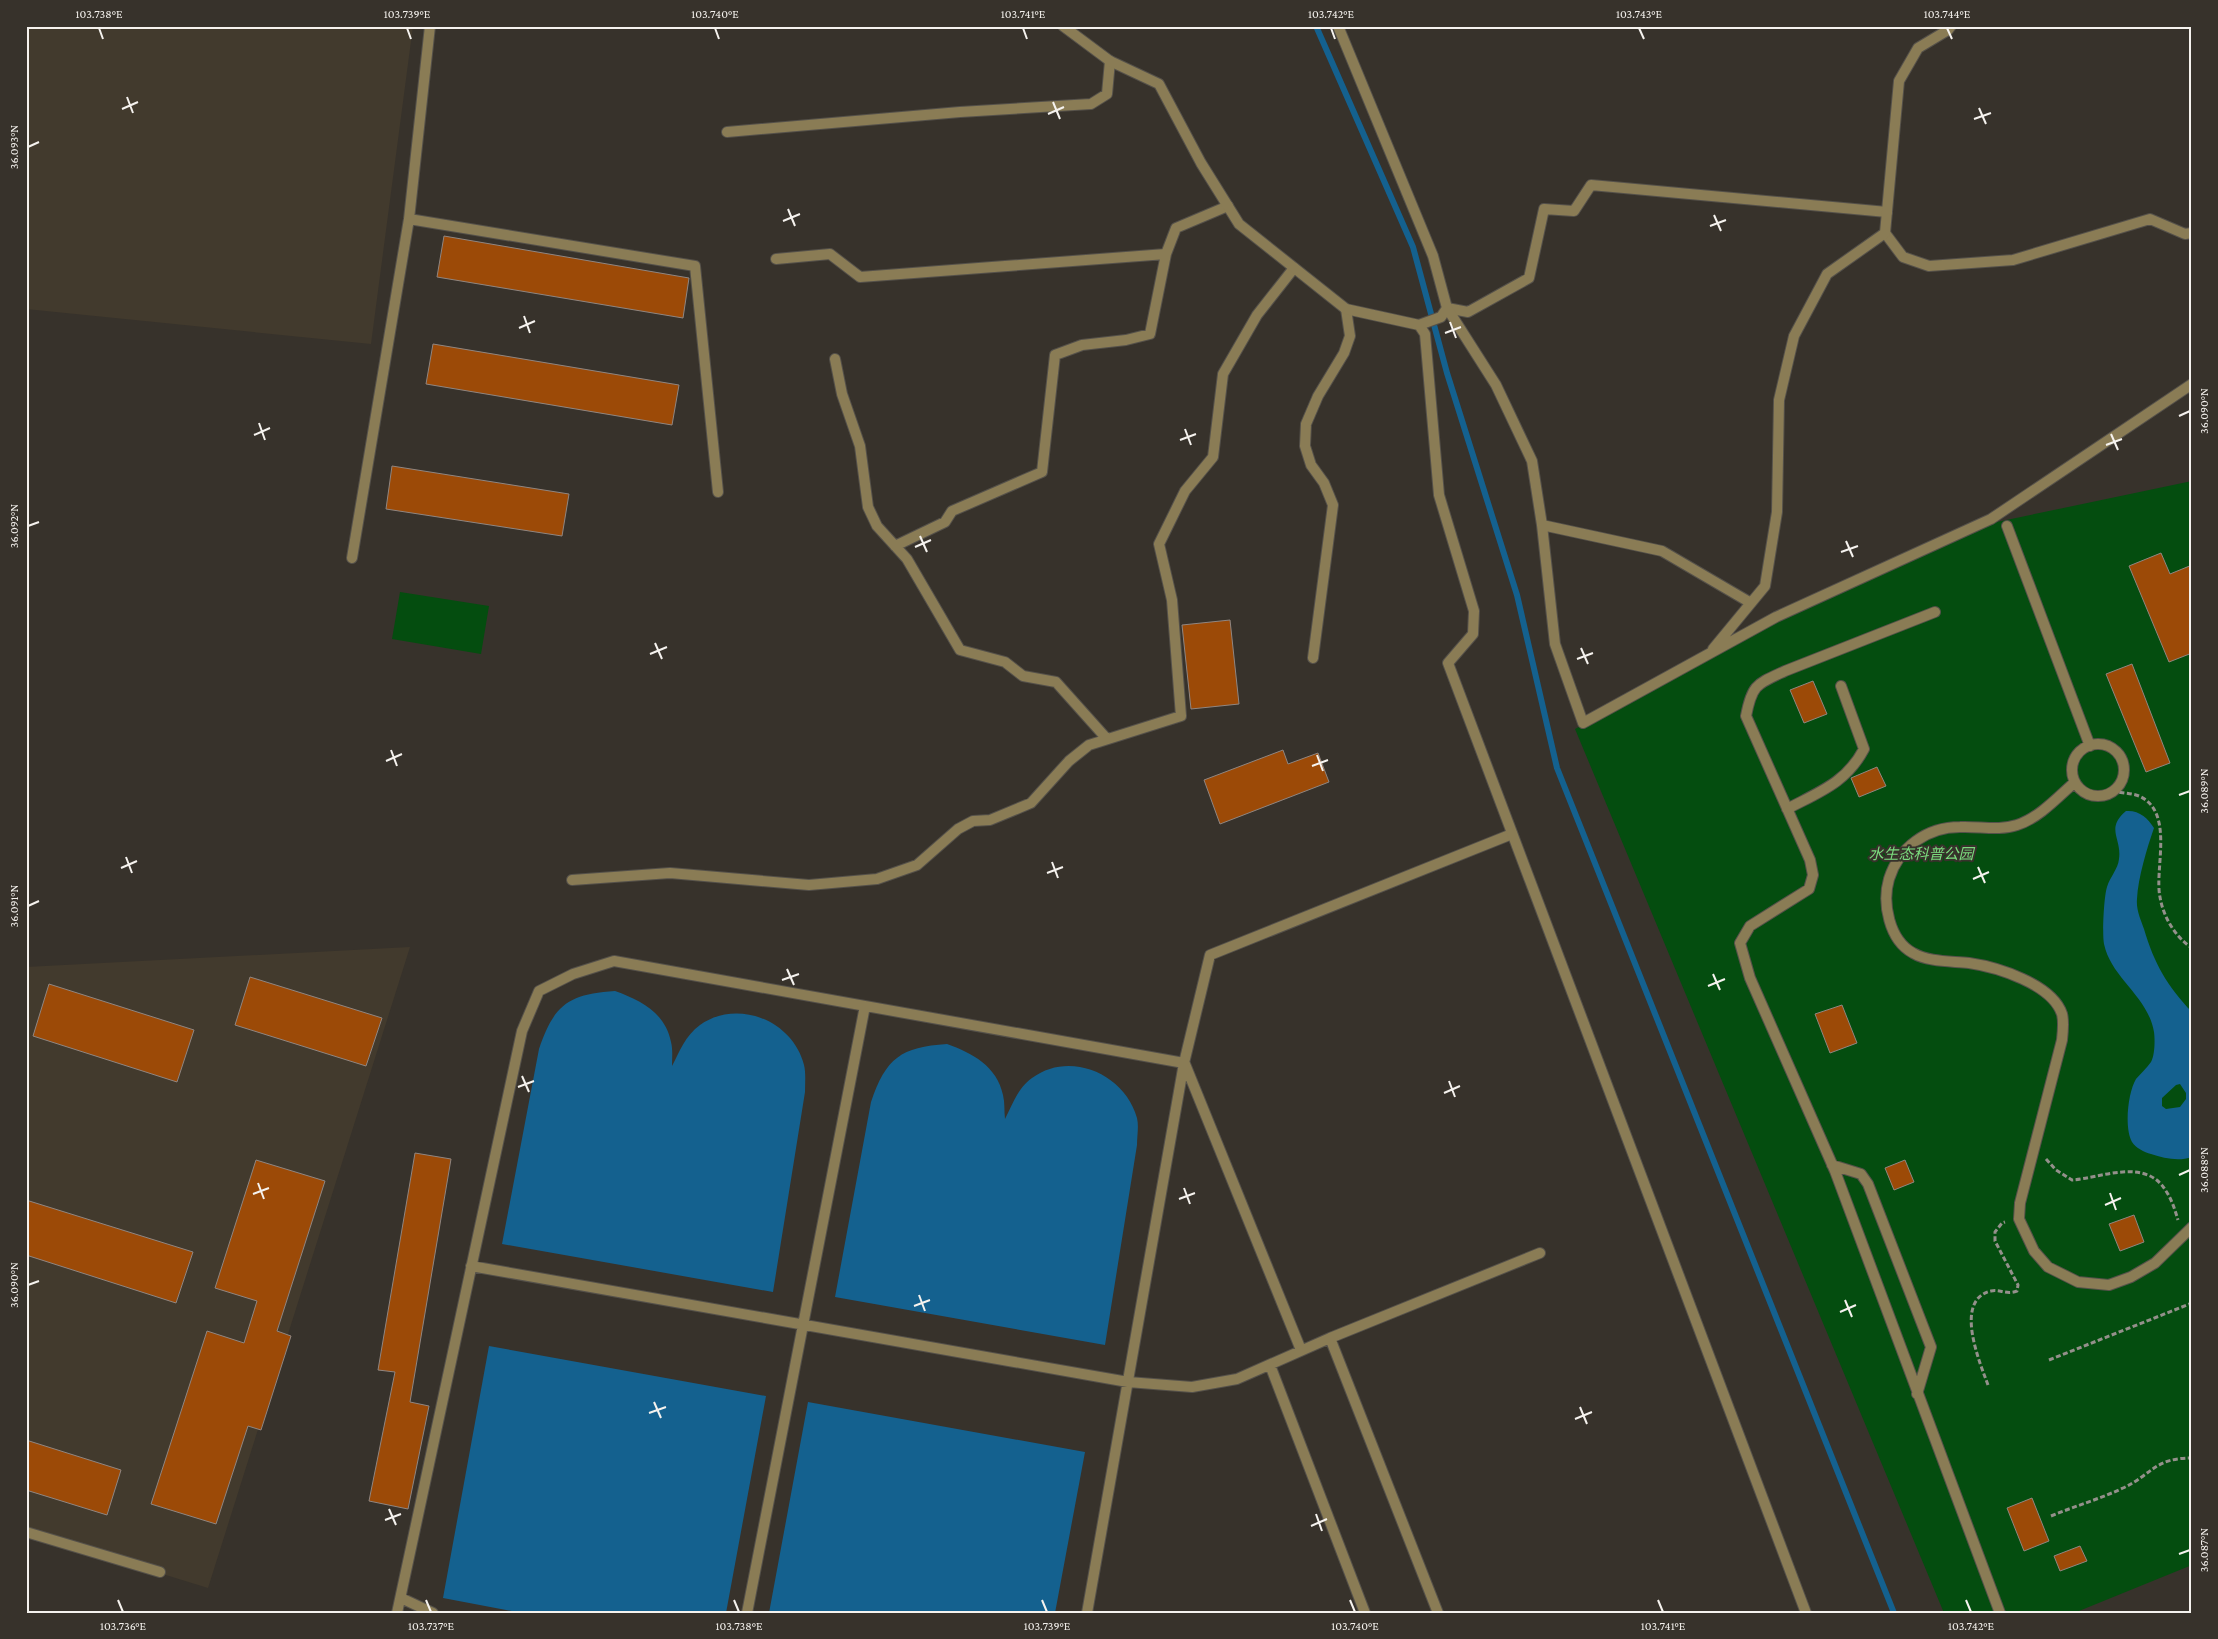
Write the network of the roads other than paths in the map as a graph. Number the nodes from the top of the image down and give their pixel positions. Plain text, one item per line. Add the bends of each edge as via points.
1 (430, 26) edge
2 (1063, 26) edge
3 (1338, 26) edge
4 (1951, 26) edge
5 (1110, 62) junction
6 (727, 132) dead end
7 (1228, 206) junction
8 (1887, 212) junction
9 (409, 219) junction
10 (1885, 233) junction
11 (2192, 233) edge
12 (1166, 254) junction
13 (776, 259) dead end
14 (1294, 268) junction
15 (1346, 309) junction
16 (1444, 312) junction
17 (1419, 325) junction
18 (835, 359) dead end
19 (2192, 384) edge
20 (718, 492) dead end
21 (1542, 526) junction
22 (2007, 526) dead end
23 (894, 546) junction
24 (352, 558) dead end
25 (1751, 602) junction
26 (1935, 612) dead end
27 (1710, 653) junction
28 (1313, 658) dead end
29 (1841, 686) dead end
30 (1107, 739) junction
31 (2090, 746) junction
32 (2074, 782) junction
33 (1787, 809) junction
34 (1512, 834) junction
35 (572, 880) dead end
36 (865, 1006) junction
37 (1184, 1063) junction
38 (1832, 1164) junction
39 (2188, 1231) edge
40 (1540, 1253) dead end
41 (472, 1266) junction
42 (803, 1324) junction
43 (1330, 1338) junction
44 (1301, 1350) junction
45 (1270, 1365) junction
46 (1128, 1382) junction
47 (1917, 1394) junction
48 (26, 1532) edge
49 (160, 1572) dead end
50 (401, 1598) junction
51 (397, 1613) edge
52 (433, 1613) edge
53 (747, 1613) edge
54 (1087, 1613) edge
55 (1365, 1613) edge
56 (1438, 1613) edge
57 (1806, 1613) edge
58 (2000, 1613) edge

1 - 9 street
2 - 5 street
3 - 16 street via 1432,256
4 - 8 street via 1918,48 1899,81
5 - 6 street via 1107,94 1091,104
5 - 7 street via 1160,84 1201,163
7 - 12 street via 1176,228
7 - 14 street via 1238,224
8 - 10 street
8 - 16 street via 1591,185 1574,211 1544,209 1529,278 1468,312
9 - 20 street via 695,266
9 - 24 street
10 - 11 street via 1903,257 1929,266 2013,260 2150,219 2185,234
10 - 25 street via 1827,274 1794,336 1779,400 1777,512 1765,586
12 - 13 street via 860,277 830,254
12 - 23 street via 1150,334 1082,345 1055,355 1042,472 952,511 945,522
14 - 15 street
14 - 30 street via 1257,315 1223,374 1213,457 1185,491 1159,544 1172,600 1181,716
15 - 17 street
15 - 28 street via 1350,336 1306,424 1305,446 1311,465 1324,483 1333,505
16 - 17 street
16 - 21 street via 1496,385 1532,461
17 - 34 street via 1425,334 1439,495 1474,611 1473,634 1448,663
18 - 23 street via 842,394 860,446 868,507 877,526
19 - 27 street via 1991,518 1776,617
21 - 25 street via 1662,551
21 - 27 street via 1555,644 1583,723
22 - 31 street
23 - 30 street via 907,559 960,650 1005,662 1022,676 1056,682
25 - 27 street
26 - 33 street via 1785,671 1764,681 1750,694 1746,716
29 - 33 street via 1864,749 1856,764 1836,784
30 - 35 street via 1089,744 1069,761 1031,804 990,820 973,821 958,829 917,865 877,878 809,885 670,873
31 - 32 street via 2076,756 2072,764
31 - 32 street via 2106,746 2119,755 2124,770 2122,778 2105,795 2088,794
32 - 39 street via 2036,816 2017,825 1951,827 1909,844 1896,862 1887,885 1889,920 1904,947 1913,954 1971,964 2025,979 2052,998 2062,1013 2062,1040 2020,1204 2019,1219 2034,1251 2048,1267 2078,1282 2110,1285 2155,1264
33 - 38 street via 1810,860 1813,875 1809,889 1750,926 1740,943 1750,978
34 - 37 street via 1210,955
34 - 57 street
36 - 37 street
36 - 41 street via 614,961 573,974 539,991 522,1031
36 - 42 street
37 - 44 street
37 - 46 street
38 - 47 street
38 - 47 street via 1861,1174 1868,1184 1931,1347
40 - 43 street
41 - 42 street
41 - 50 street
42 - 46 street
42 - 53 street
43 - 44 street
43 - 56 street
44 - 45 street
45 - 46 street via 1237,1379 1192,1387
45 - 55 street
46 - 54 street
47 - 58 street
48 - 49 street
50 - 51 street
50 - 52 street

